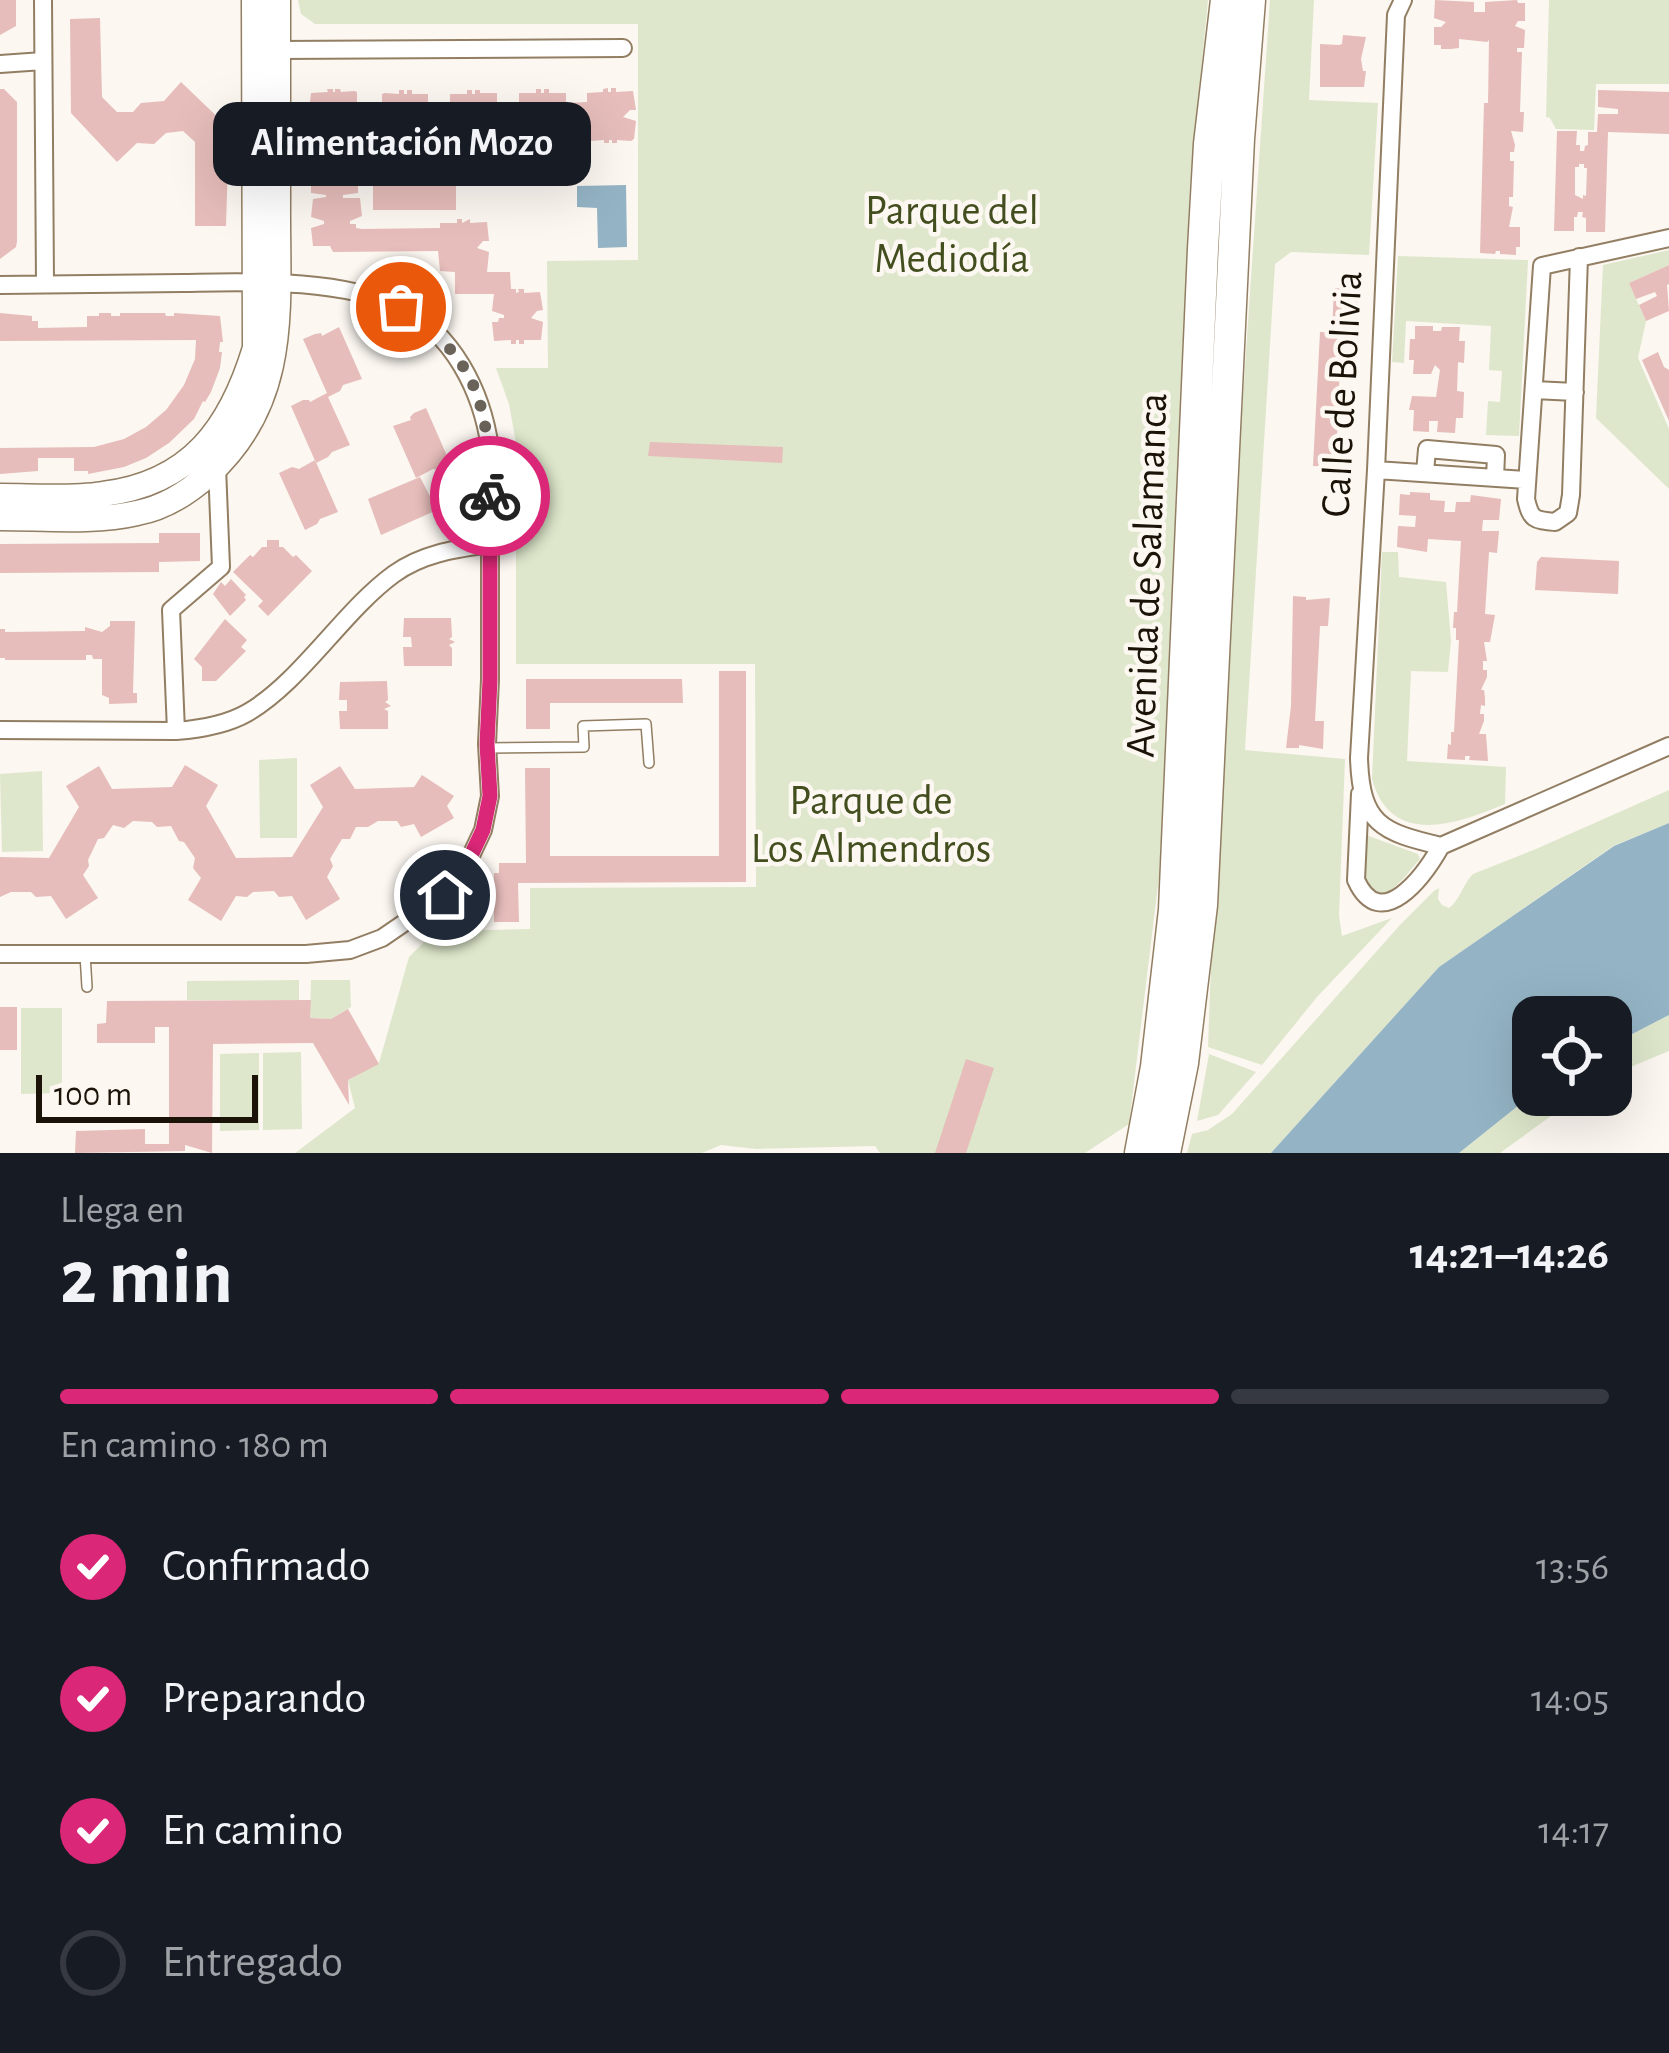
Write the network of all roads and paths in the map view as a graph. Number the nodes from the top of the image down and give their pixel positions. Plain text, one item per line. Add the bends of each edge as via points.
1 (43, 0) edge
2 (254, 0) edge
3 (278, 0) edge
4 (1226, 0) edge
5 (1250, 0) edge
6 (1403, 0) edge
7 (623, 48) dead end
8 (278, 50) junction
9 (43, 61) junction
10 (0, 64) edge
11 (1669, 238) edge
12 (1579, 257) junction
13 (268, 282) junction
14 (45, 284) junction
15 (0, 285) edge
16 (1534, 390) junction
17 (1575, 392) junction
18 (217, 466) junction
19 (1376, 470) junction
20 (1527, 480) junction
21 (0, 496) edge
22 (0, 518) edge
23 (490, 544) junction
24 (0, 730) edge
25 (176, 731) junction
26 (1669, 746) edge
27 (488, 748) junction
28 (649, 764) dead end
29 (1360, 794) junction
30 (1441, 846) junction
31 (0, 954) edge
32 (85, 954) junction
33 (86, 988) dead end
34 (1140, 1153) edge
35 (1165, 1153) edge

1 - 9 street
2 - 13 street
3 - 8 street
4 - 34 highway, Avenida de Salamanca via 1205,207 1174,910
5 - 35 highway, Avenida de Salamanca via 1202,905
6 - 19 street, Calle de Bolivia via 1396,15
7 - 8 street
8 - 13 street
9 - 10 street
9 - 14 street
11 - 12 street
12 - 16 street via 1542,266
12 - 17 street
13 - 14 street
13 - 18 street via 277,345 272,368 251,424
13 - 21 street via 238,398 185,463 100,495
13 - 23 street via 367,295 401,307 445,343 487,423
14 - 15 street
16 - 17 street
16 - 20 street
17 - 20 street via 1568,514 1536,520
18 - 22 street via 138,514
18 - 25 street via 221,567 171,610
19 - 20 street
19 - 29 street, Calle de Bolivia
23 - 25 street via 423,557 394,574 271,696 226,722
23 - 27 street
24 - 25 street
26 - 30 street
27 - 28 lane via 584,747 583,726 646,724
27 - 32 street via 490,796 467,864 445,895 382,938 306,954
29 - 30 street via 1378,823 1398,836
29 - 30 street, Calle de Bolivia via 1356,880 1369,900 1393,902
31 - 32 street
32 - 33 lane

